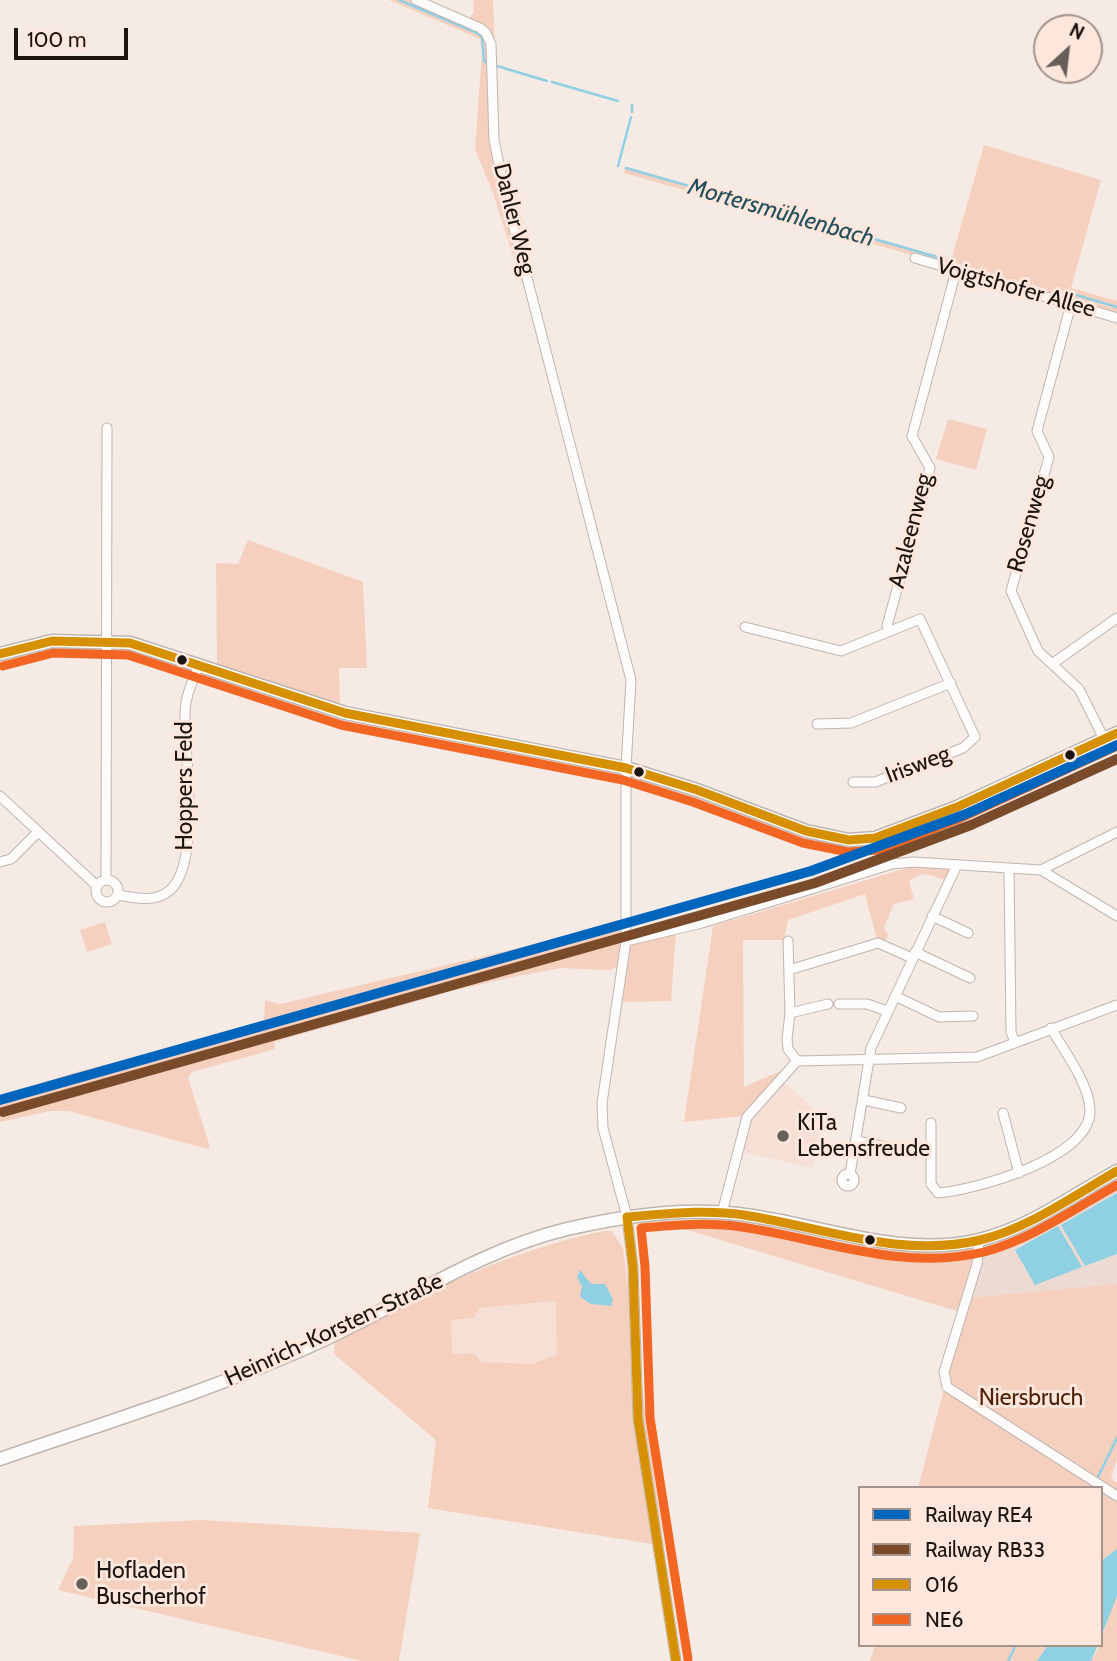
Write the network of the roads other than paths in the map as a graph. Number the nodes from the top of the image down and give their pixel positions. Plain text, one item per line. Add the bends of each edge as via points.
1 (416, 0) edge
2 (915, 258) dead end
3 (956, 271) junction
4 (1071, 304) junction
5 (1117, 318) edge
6 (107, 428) dead end
7 (1117, 618) edge
8 (746, 628) dead end
9 (890, 631) junction
10 (108, 640) junction
11 (0, 654) edge
12 (1052, 664) junction
13 (198, 667) junction
14 (951, 683) junction
15 (817, 724) dead end
16 (1117, 733) edge
17 (1104, 739) junction
18 (626, 768) junction
19 (853, 782) dead end
20 (0, 796) edge
21 (38, 832) junction
22 (1117, 832) edge
23 (0, 862) edge
24 (957, 865) junction
25 (1009, 869) junction
26 (1041, 870) junction
27 (106, 880) junction
28 (97, 886) junction
29 (118, 895) junction
30 (932, 916) junction
31 (1117, 916) edge
32 (968, 933) dead end
33 (626, 941) junction
34 (788, 941) dead end
35 (914, 955) junction
36 (789, 970) junction
37 (970, 978) dead end
38 (895, 996) junction
39 (828, 1004) dead end
40 (839, 1004) dead end
41 (1117, 1005) edge
42 (887, 1011) junction
43 (790, 1013) junction
44 (973, 1016) dead end
45 (1051, 1028) junction
46 (1015, 1042) junction
47 (868, 1059) junction
48 (797, 1061) junction
49 (864, 1100) junction
50 (901, 1108) dead end
51 (1003, 1113) dead end
52 (931, 1123) dead end
53 (856, 1141) junction
54 (896, 1149) dead end
55 (1117, 1171) edge
56 (1018, 1173) junction
57 (850, 1174) dead end
58 (722, 1213) junction
59 (627, 1217) junction
60 (979, 1240) junction
61 (0, 1459) edge
62 (1101, 1486) edge
63 (676, 1661) edge

1 - 18 street, Dahler Weg via 480,28 491,44 494,140 504,189 631,681
2 - 3 street, Voigtshofer Allee
3 - 4 street, Voigtshofer Allee
3 - 9 street, Azaleenweg via 912,436 930,468 887,626
4 - 5 street, Voigtshofer Allee
4 - 12 street, Rosenweg via 1037,431 1049,457 1010,591 1038,652
6 - 10 street
7 - 12 street
8 - 9 street via 841,651
9 - 14 street, Irisweg via 920,619
10 - 11 street via 36,643
10 - 13 street via 148,647
10 - 27 street
12 - 17 street via 1079,689
13 - 18 street via 345,713
13 - 29 street, Hoppers Feld via 185,711 188,843 180,879 157,898
14 - 15 street via 851,723
14 - 19 street, Irisweg via 973,727 975,737 970,743 874,782
16 - 17 street
17 - 18 street via 957,807 857,841 806,831
18 - 33 street, Dahler Weg
20 - 21 street
21 - 23 street via 11,859
21 - 28 street
22 - 26 street
24 - 25 street
24 - 30 street
24 - 33 street via 892,864 702,923
25 - 26 street
25 - 46 street via 1011,1032
26 - 31 street
27 - 28 street
27 - 29 street via 116,884
28 - 29 street via 95,893 103,902
30 - 32 street
30 - 35 street
33 - 59 street, Dahler Weg via 602,1103 603,1128
34 - 36 street
35 - 36 street via 878,943
35 - 37 street
35 - 38 street
36 - 43 street
38 - 42 street
38 - 44 street via 939,1017
39 - 43 street
40 - 42 street via 867,1003
41 - 45 street
42 - 47 street
43 - 48 street via 788,1049
45 - 46 street
45 - 56 street via 1088,1096 1090,1113 1083,1130 1070,1143
46 - 47 street via 977,1057
47 - 48 street
47 - 49 street
48 - 58 street via 747,1117
49 - 50 street
49 - 53 street
51 - 56 street
52 - 56 street via 931,1184 938,1193 963,1191
53 - 54 street
53 - 57 street
55 - 60 street, Heinrich-Korsten-Straße via 1042,1214
58 - 59 street, Heinrich-Korsten-Straße
58 - 60 street, Heinrich-Korsten-Straße via 906,1245
59 - 61 street, Heinrich-Korsten-Straße via 564,1230 510,1248 284,1358
59 - 63 street, Dahler Weg via 638,1419
60 - 62 street via 977,1264 944,1372 947,1387

